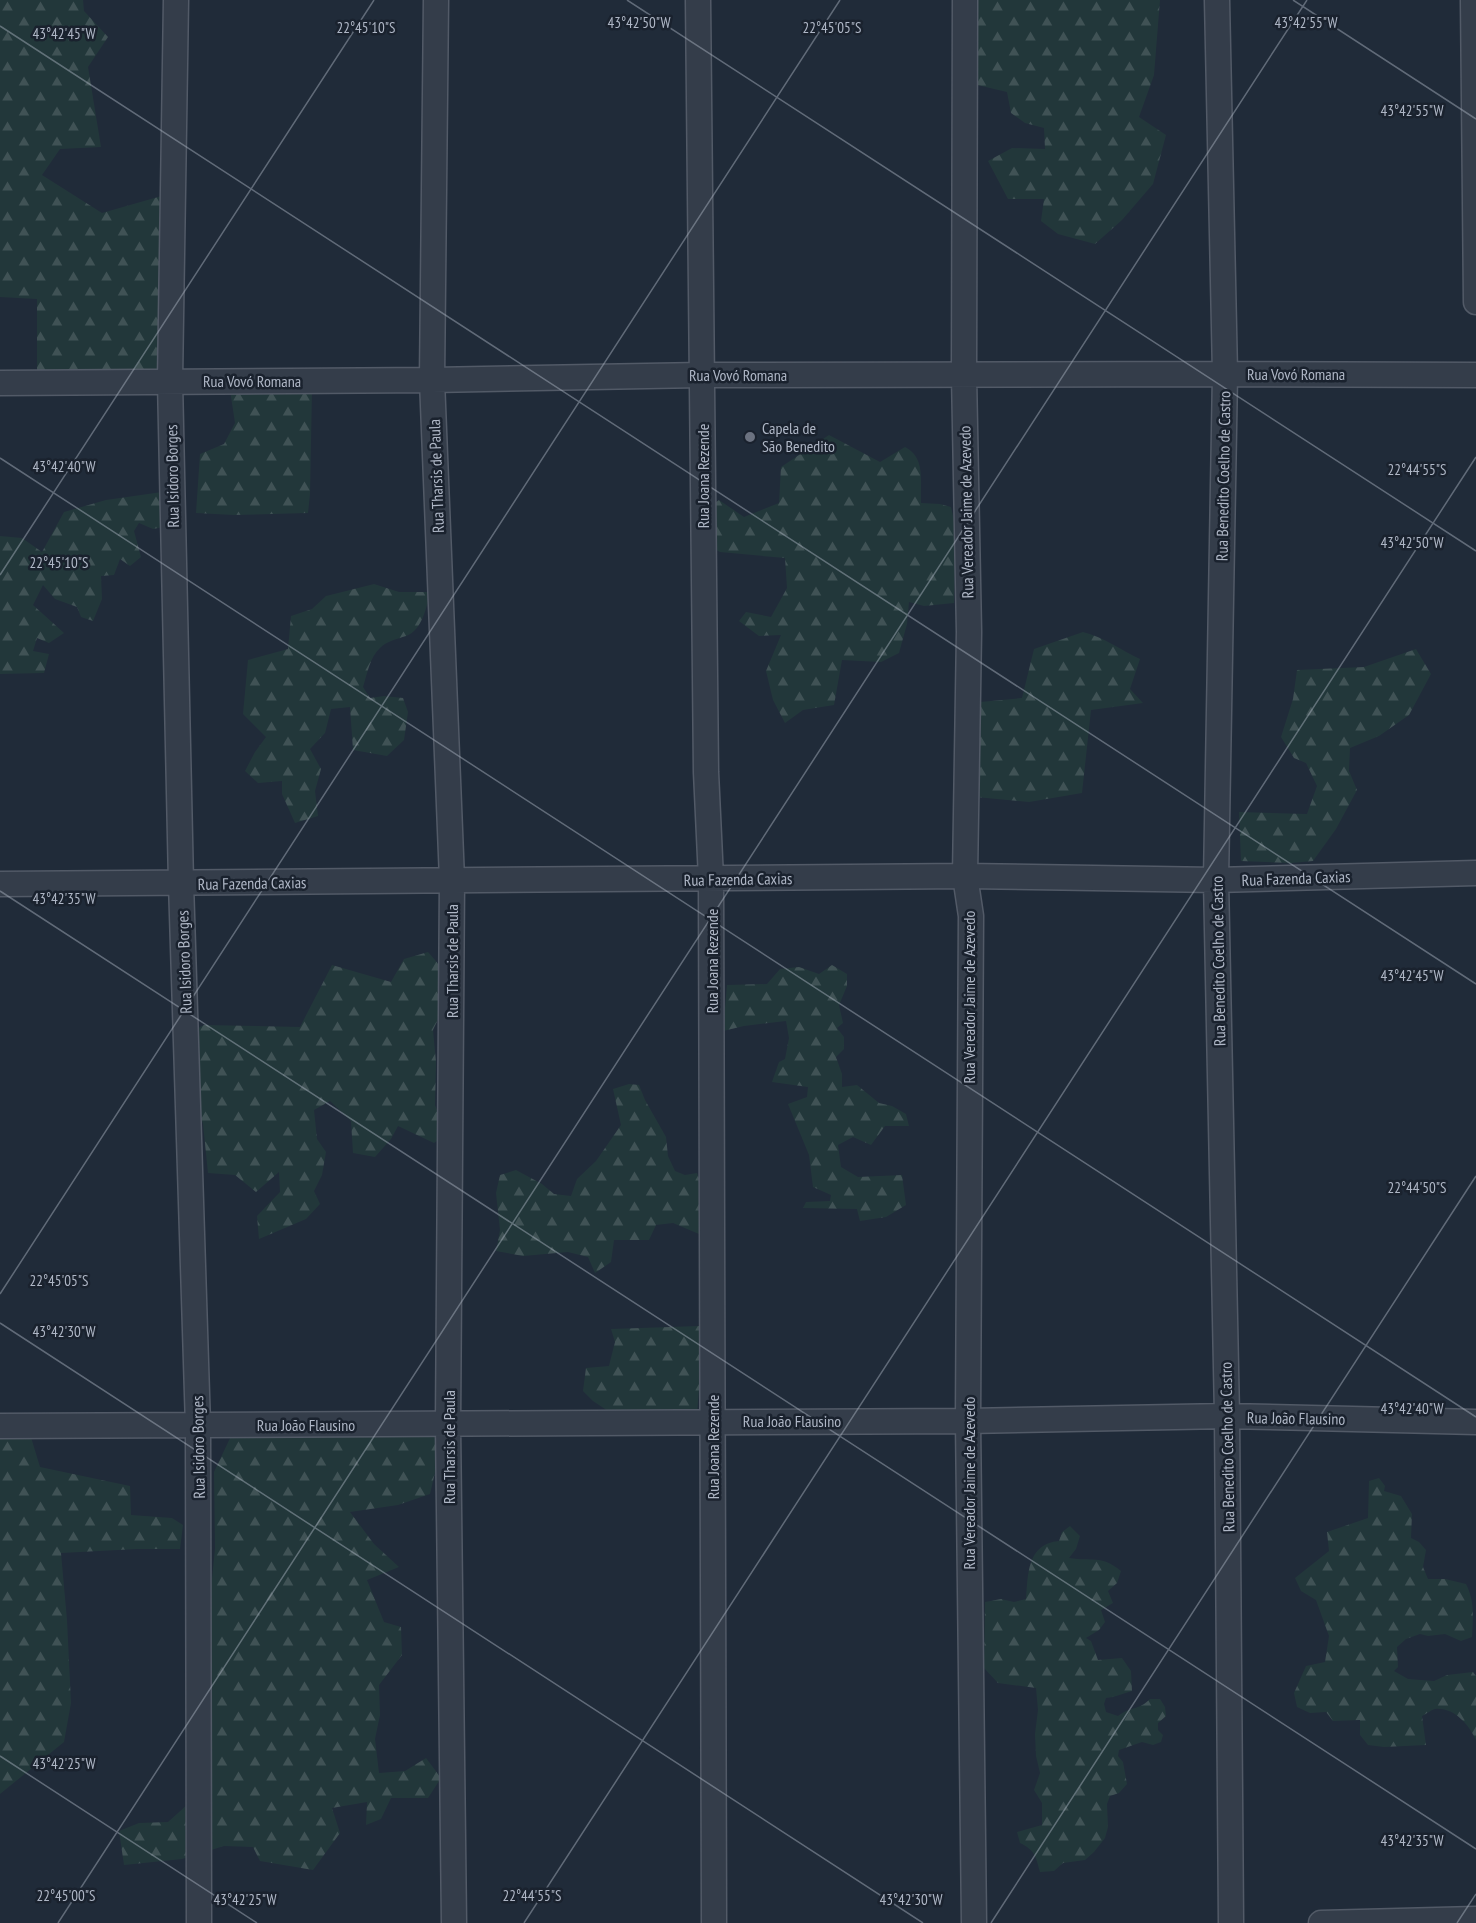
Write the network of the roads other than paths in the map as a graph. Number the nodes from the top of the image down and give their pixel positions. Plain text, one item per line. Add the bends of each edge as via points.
1 (176, 0) edge
2 (436, 0) edge
3 (698, 0) edge
4 (965, 0) edge
5 (1216, 0) edge
6 (1473, 0) edge
7 (1476, 302) edge
8 (1225, 374) junction
9 (702, 375) junction
10 (964, 375) junction
11 (1476, 375) edge
12 (432, 380) junction
13 (170, 381) junction
14 (0, 383) edge
15 (1476, 873) edge
16 (965, 876) junction
17 (711, 879) junction
18 (452, 880) junction
19 (1216, 880) junction
20 (0, 884) edge
21 (181, 884) junction
22 (1227, 1416) junction
23 (968, 1421) junction
24 (712, 1422) junction
25 (1476, 1422) edge
26 (448, 1425) junction
27 (0, 1426) edge
28 (198, 1426) junction
29 (1476, 1919) edge
30 (199, 1923) edge
31 (454, 1923) edge
32 (714, 1923) edge
33 (974, 1923) edge
34 (1231, 1923) edge
35 (1321, 1923) edge

1 - 13 street, Rua Isidoro Borges
2 - 12 street, Rua Tharsis de Paula
3 - 9 street, Rua Joana Rezende
4 - 10 street, Rua Vereador Jaime de Azevedo
5 - 8 street, Rua Benedito Coelho de Castro
6 - 7 street
8 - 10 street, Rua Vovó Romana
8 - 11 street, Rua Vovó Romana
8 - 19 street, Rua Benedito Coelho de Castro
9 - 10 street, Rua Vovó Romana
9 - 12 street, Rua Vovó Romana
9 - 17 street, Rua Joana Rezende via 706,772
10 - 16 street, Rua Vereador Jaime de Azevedo via 969,632
12 - 13 street, Rua Vovó Romana
12 - 18 street, Rua Tharsis de Paula
13 - 14 street, Rua Vovó Romana
13 - 21 street, Rua Isidoro Borges
15 - 19 street, Rua Fazenda Caxias
16 - 17 street, Rua Fazenda Caxias
16 - 19 street, Rua Fazenda Caxias
16 - 23 street, Rua Vereador Jaime de Azevedo via 971,916
17 - 18 street, Rua Fazenda Caxias
17 - 24 street, Rua Joana Rezende
18 - 21 street, Rua Fazenda Caxias
18 - 26 street, Rua Tharsis de Paula
19 - 22 street, Rua Benedito Coelho de Castro
20 - 21 street, Rua Fazenda Caxias
21 - 28 street, Rua Isidoro Borges
22 - 23 street, Rua João Flausino
22 - 25 street, Rua João Flausino
22 - 34 street, Rua Benedito Coelho de Castro
23 - 24 street, Rua João Flausino
23 - 33 street, Rua Vereador Jaime de Azevedo
24 - 26 street, Rua João Flausino
24 - 32 street, Rua Joana Rezende
26 - 28 street, Rua João Flausino
26 - 31 street, Rua Tharsis de Paula
27 - 28 street, Rua João Flausino
28 - 30 street, Rua Isidoro Borges
29 - 35 street

